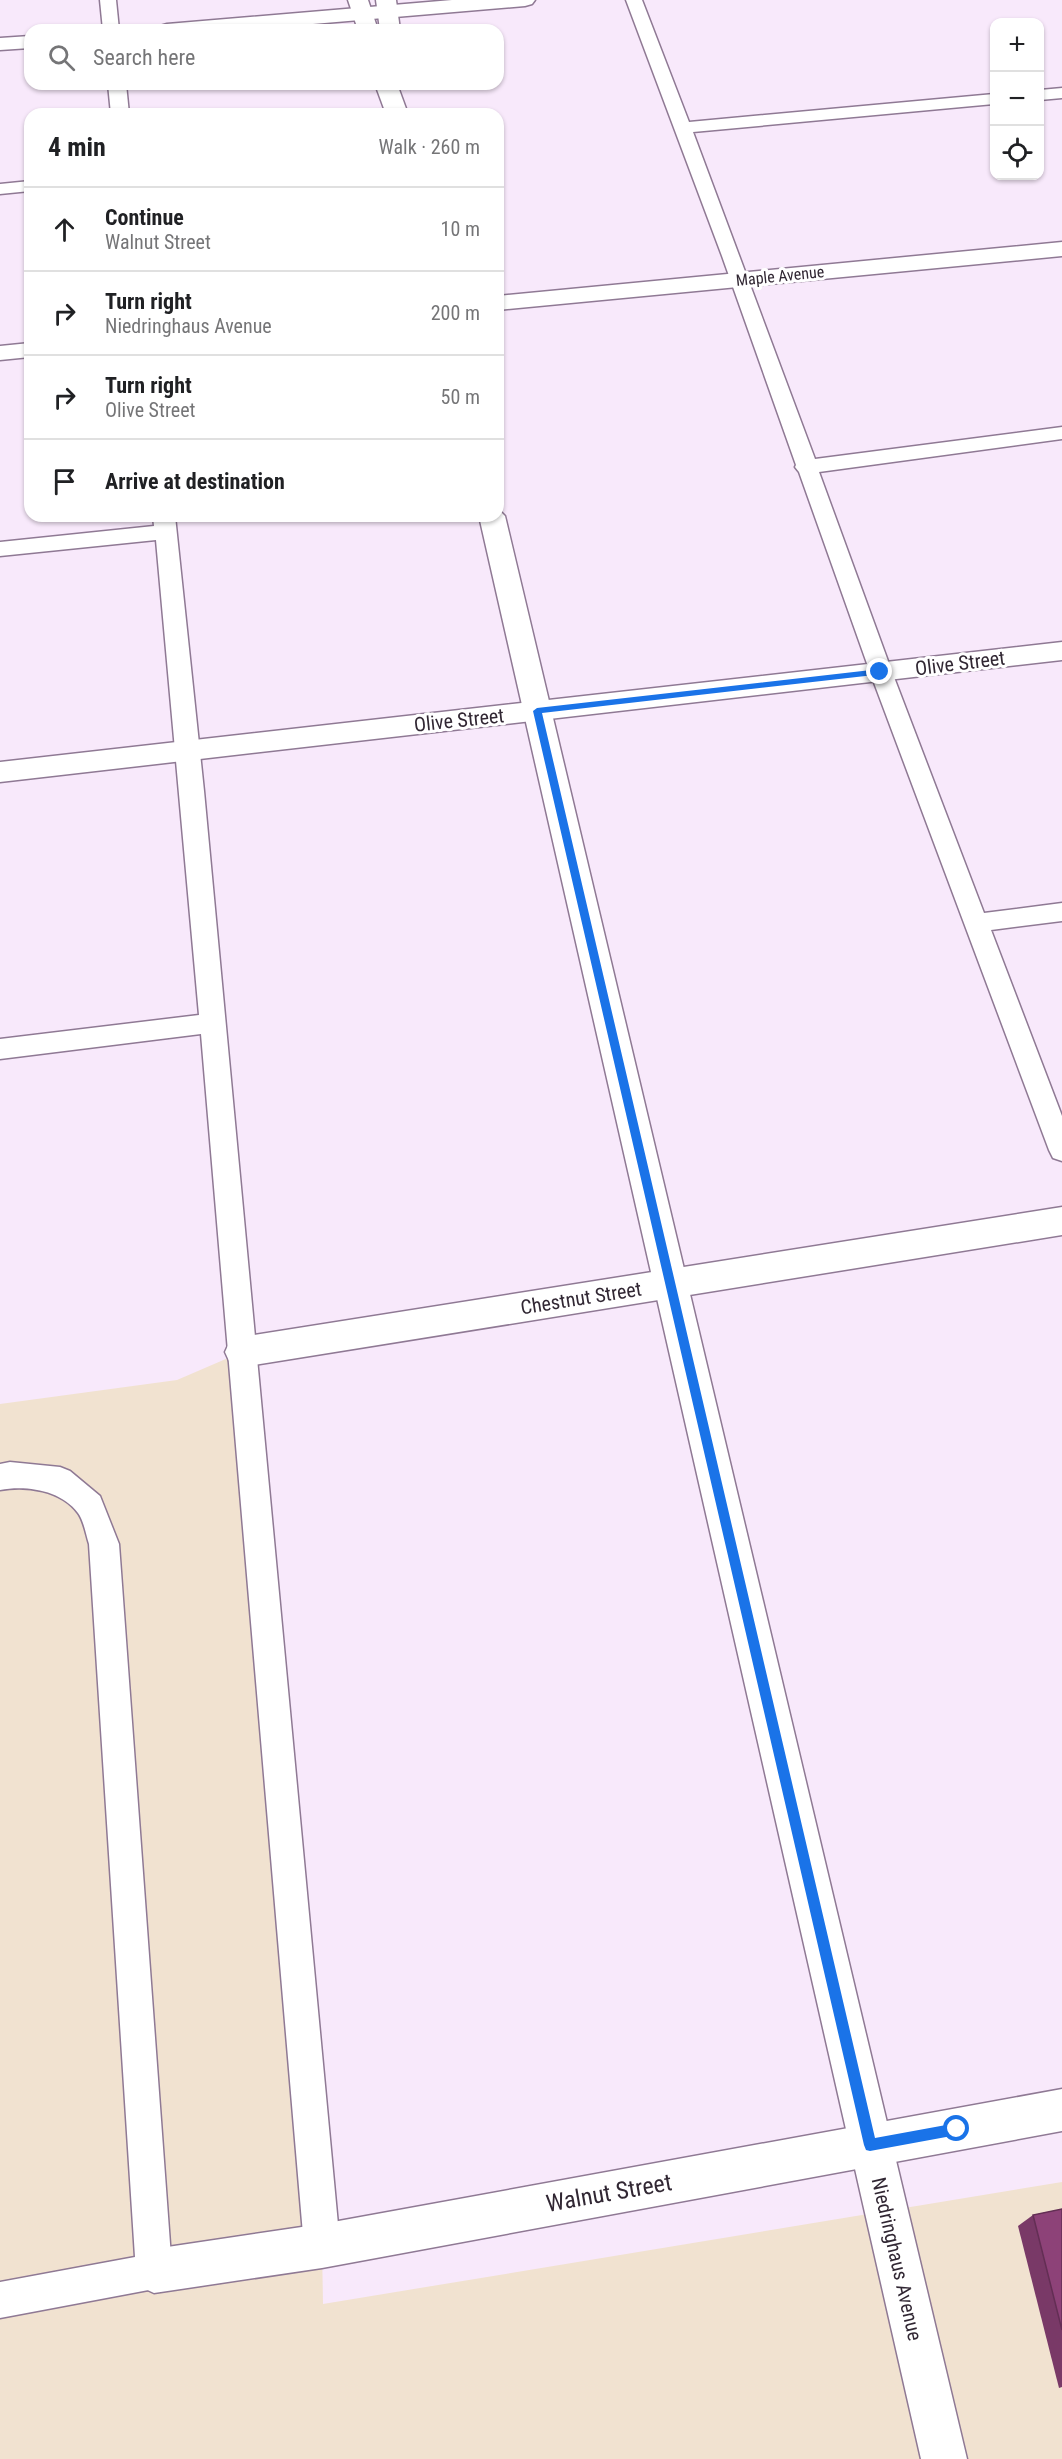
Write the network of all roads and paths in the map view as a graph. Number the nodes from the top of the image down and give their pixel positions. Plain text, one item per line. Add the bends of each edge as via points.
1 (108, 0) edge
2 (525, 0) edge
3 (634, 0) edge
4 (388, 14) edge
5 (362, 15) edge
6 (110, 24) edge
7 (245, 24) edge
8 (24, 42) edge
9 (0, 44) edge
10 (118, 90) edge
11 (389, 90) edge
12 (399, 90) edge
13 (1062, 93) edge
14 (1044, 95) edge
15 (990, 99) edge
16 (119, 108) edge
17 (395, 108) edge
18 (401, 108) edge
19 (682, 128) junction
20 (24, 187) edge
21 (0, 189) edge
22 (1062, 249) edge
23 (739, 280) junction
24 (504, 302) edge
25 (24, 351) edge
26 (0, 353) edge
27 (1062, 433) edge
28 (805, 467) junction
29 (493, 522) edge
30 (165, 524) edge
31 (0, 549) edge
32 (1062, 651) edge
33 (880, 672) junction
34 (537, 711) junction
35 (188, 751) junction
36 (0, 772) edge
37 (1062, 912) edge
38 (976, 923) junction
39 (212, 1023) junction
40 (0, 1049) edge
41 (1062, 1150) edge
42 (1062, 1221) edge
43 (672, 1283) junction
44 (242, 1352) junction
45 (0, 1477) edge
46 (1062, 2110) edge
47 (870, 2145) junction
48 (322, 2246) junction
49 (154, 2271) junction
50 (0, 2300) edge
51 (944, 2459) edge

1 - 6 lane
2 - 4 street
3 - 19 lane
4 - 5 street
5 - 7 street
8 - 9 street
10 - 16 lane
11 - 17 street
12 - 18 street
13 - 14 lane
15 - 19 lane
19 - 23 lane
20 - 21 lane
22 - 23 street, Maple Avenue
23 - 24 street, Maple Avenue
23 - 28 lane
25 - 26 street
27 - 28 lane
28 - 33 lane
29 - 34 street, Niedringhaus Avenue
30 - 31 lane
30 - 35 lane
32 - 33 street, Olive Street
33 - 34 street, Olive Street
33 - 38 lane
34 - 35 street, Olive Street
34 - 43 street, Niedringhaus Avenue
35 - 36 street, Olive Street
35 - 39 lane
37 - 38 lane
38 - 41 lane
39 - 40 lane
39 - 44 lane
42 - 43 street, Chestnut Street
43 - 44 street, Chestnut Street
43 - 47 street, Niedringhaus Avenue
44 - 48 lane
45 - 49 lane via 60,1480 90,1505 104,1544
46 - 47 street, Walnut Street
47 - 48 street, Walnut Street
47 - 51 street, Niedringhaus Avenue
48 - 49 street, Walnut Street
49 - 50 lane

